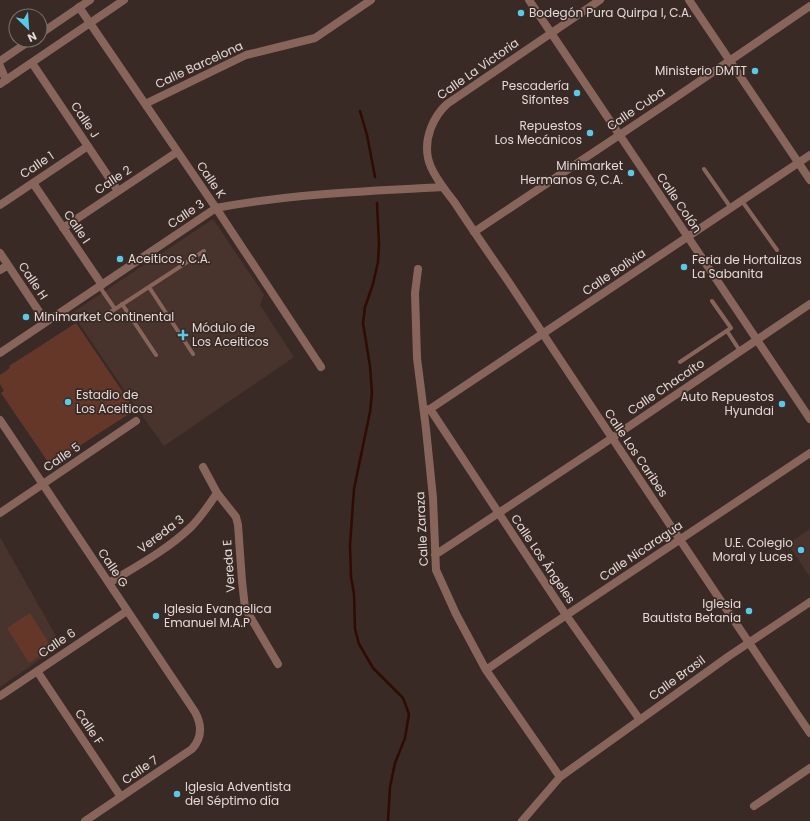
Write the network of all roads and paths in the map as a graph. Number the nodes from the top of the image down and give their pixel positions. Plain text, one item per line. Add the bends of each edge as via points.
1 (90, 0) edge
2 (124, 0) edge
3 (371, 0) edge
4 (529, 0) edge
5 (600, 0) edge
6 (689, 0) edge
7 (810, 6) edge
8 (79, 7) junction
9 (90, 23) junction
10 (48, 28) edge
11 (551, 33) junction
12 (19, 48) edge
13 (730, 60) junction
14 (0, 61) edge
15 (32, 63) junction
16 (0, 66) edge
17 (3, 82) edge
18 (145, 104) junction
19 (619, 135) junction
20 (88, 146) junction
21 (177, 152) junction
22 (810, 155) edge
23 (799, 163) junction
24 (704, 169) dead end
25 (810, 180) edge
26 (33, 183) junction
27 (443, 187) junction
28 (118, 191) junction
29 (742, 201) junction
30 (0, 205) edge
31 (216, 208) junction
32 (731, 208) junction
33 (63, 228) junction
34 (474, 232) junction
35 (688, 237) junction
36 (776, 250) dead end
37 (204, 251) dead end
38 (0, 253) edge
39 (8, 265) junction
40 (418, 269) dead end
41 (0, 270) edge
42 (101, 285) junction
43 (149, 287) junction
44 (712, 301) dead end
45 (122, 304) junction
46 (810, 304) edge
47 (115, 309) junction
48 (106, 315) dead end
49 (46, 322) junction
50 (726, 331) junction
51 (543, 334) junction
52 (757, 340) junction
53 (740, 351) junction
54 (0, 353) edge
55 (193, 354) dead end
56 (156, 355) dead end
57 (680, 362) dead end
58 (321, 367) dead end
59 (427, 409) junction
60 (810, 419) edge
61 (0, 420) edge
62 (136, 421) dead end
63 (612, 438) junction
64 (810, 453) edge
65 (203, 467) dead end
66 (43, 484) junction
67 (217, 493) junction
68 (0, 513) edge
69 (498, 513) junction
70 (679, 540) junction
71 (435, 554) junction
72 (109, 583) junction
73 (810, 602) edge
74 (127, 611) junction
75 (566, 615) junction
76 (749, 643) junction
77 (278, 664) dead end
78 (486, 670) junction
79 (37, 671) junction
80 (0, 696) edge
81 (640, 720) junction
82 (200, 732) joint
83 (810, 733) edge
84 (810, 768) edge
85 (560, 777) junction
86 (121, 797) junction
87 (754, 806) dead end
88 (85, 821) edge
89 (522, 821) edge

1 - 8 street
2 - 9 street
3 - 18 street, Calle Barcelona via 315,38 246,55
4 - 11 street, Calle Colón
5 - 11 street, Calle La Victoria
6 - 13 street
7 - 13 street, Calle Cuba
8 - 9 street, Calle K
8 - 10 street
9 - 15 street
9 - 18 street, Calle K
11 - 19 street, Calle Colón
11 - 27 street, Calle La Victoria via 447,104 434,119 428,140 428,159
12 - 14 street
13 - 19 street, Calle Cuba
13 - 23 street
15 - 17 street
15 - 20 street, Calle J
16 - 17 street
18 - 21 street, Calle K
19 - 34 street, Calle Cuba
19 - 35 street, Calle Colón
20 - 26 street, Calle 1
20 - 28 street, Calle J
21 - 28 street, Calle 2
21 - 31 street, Calle K
22 - 23 street, Calle Bolivia
23 - 25 street
23 - 29 street, Calle Bolivia
24 - 32 lane
26 - 30 street, Calle 1
26 - 33 street, Calle I
27 - 31 street, Calle 3 via 320,194
27 - 34 street, Calle Los Caribes
28 - 33 street, Calle 2
29 - 32 street, Calle Bolivia
29 - 36 lane
31 - 42 street, Calle 3
31 - 58 street, Calle K
32 - 35 street, Calle Bolivia
33 - 42 street, Calle I
34 - 51 street, Calle Los Caribes
35 - 51 street, Calle Bolivia
35 - 52 street, Calle Colón
37 - 43 lane
38 - 39 street, Calle H
39 - 41 street
39 - 49 street, Calle H
40 - 59 street, Calle Zaraza via 415,293 417,358
42 - 47 lane
42 - 49 street, Calle 3
43 - 45 lane
43 - 55 lane
44 - 50 lane via 731,328
45 - 47 lane
45 - 56 lane
46 - 52 street, Calle Chacaíto
47 - 48 lane
49 - 54 street, Calle 3
50 - 53 lane
50 - 57 lane
51 - 59 street, Calle Bolivia
51 - 63 street, Calle Los Caribes
52 - 53 street, Calle Chacaíto
52 - 60 street, Calle Colón
53 - 63 street, Calle Chacaíto
59 - 69 street, Calle Los Ángeles
59 - 71 street, Calle Zaraza
61 - 66 street, Calle G
62 - 66 street, Calle 5
63 - 69 street, Calle Chacaíto
63 - 70 street, Calle Los Caribes
64 - 70 street, Calle Nicaragua
65 - 67 street, Vereda E
66 - 68 street, Calle 5
66 - 72 street, Calle G
67 - 72 street, Vereda 3 via 202,515 178,538
67 - 77 street, Vereda E via 238,523 245,608
69 - 71 street, Calle Chacaíto
69 - 75 street, Calle Los Ángeles
70 - 75 street, Calle Nicaragua
70 - 76 street, Calle Los Caribes
71 - 78 street, Calle Zaraza via 436,570 441,584
72 - 74 street, Calle G
73 - 76 street, Calle Brasil
74 - 79 street, Calle 6
74 - 82 street, Calle G via 195,712
75 - 78 street, Calle Nicaragua
75 - 81 street, Calle Los Ángeles
76 - 81 street, Calle Brasil
76 - 83 street, Calle Los Caribes
78 - 85 street, Calle Zaraza
79 - 80 street, Calle 6
79 - 86 street, Calle F
81 - 85 street, Calle Brasil
82 - 86 street, Calle 7 via 198,741 192,749
84 - 87 street
85 - 89 street, Calle Brasil
86 - 88 street, Calle 7

